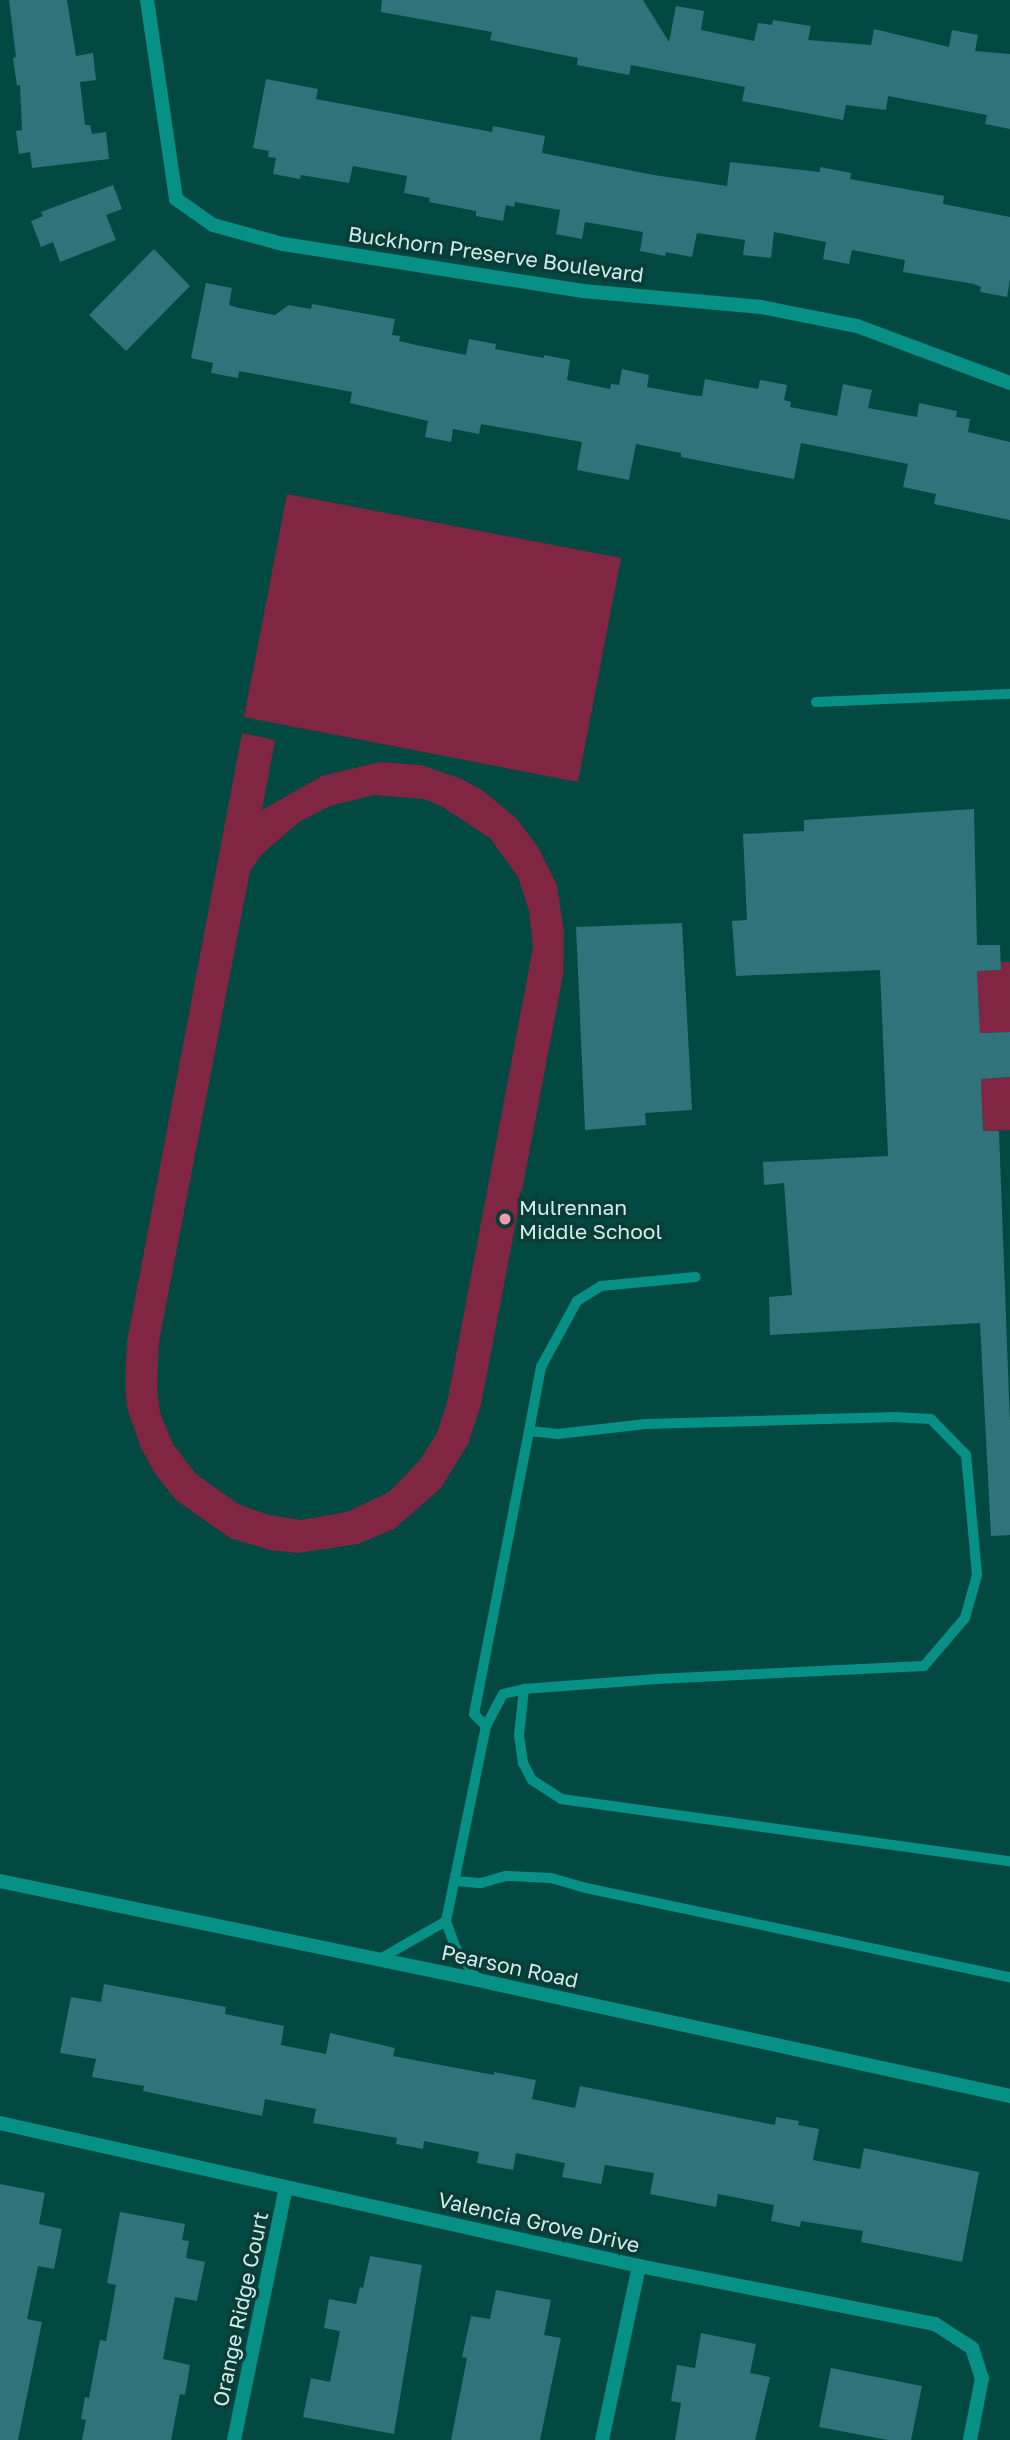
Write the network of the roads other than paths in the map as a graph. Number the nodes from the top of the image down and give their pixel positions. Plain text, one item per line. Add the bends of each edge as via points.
1 (147, 0) edge
2 (1010, 383) edge
3 (1010, 694) edge
4 (816, 702) dead end
5 (696, 1277) dead end
6 (529, 1432) junction
7 (524, 1689) junction
8 (486, 1726) junction
9 (1010, 1861) edge
10 (0, 1881) edge
11 (456, 1881) junction
12 (446, 1921) junction
13 (378, 1960) junction
14 (1010, 1977) edge
15 (478, 1980) junction
16 (1010, 2096) edge
17 (0, 2123) edge
18 (286, 2187) junction
19 (639, 2266) junction
20 (234, 2440) edge
21 (602, 2440) edge
22 (970, 2440) edge

1 - 2 street, Buckhorn Preserve Boulevard via 176,198 213,225 283,244 556,286 761,307 843,323
3 - 4 lane
5 - 6 lane via 600,1286 578,1301 541,1367
6 - 7 lane via 558,1434 646,1424 931,1419 966,1455 977,1575 965,1618 924,1666
6 - 8 lane via 474,1714
7 - 8 lane via 503,1694
7 - 9 lane via 519,1735 523,1763 532,1780 561,1799
8 - 11 lane
10 - 13 street, Pearson Road
11 - 12 lane
11 - 14 lane via 551,1878
12 - 13 lane
12 - 15 lane via 456,1950
13 - 15 street, Pearson Road
15 - 16 street, Pearson Road
17 - 18 street, Valencia Grove Drive
18 - 19 street, Valencia Grove Drive
18 - 20 street, Orange Ridge Court
19 - 21 street
19 - 22 street, Valencia Grove Drive via 935,2324 972,2348 982,2378

